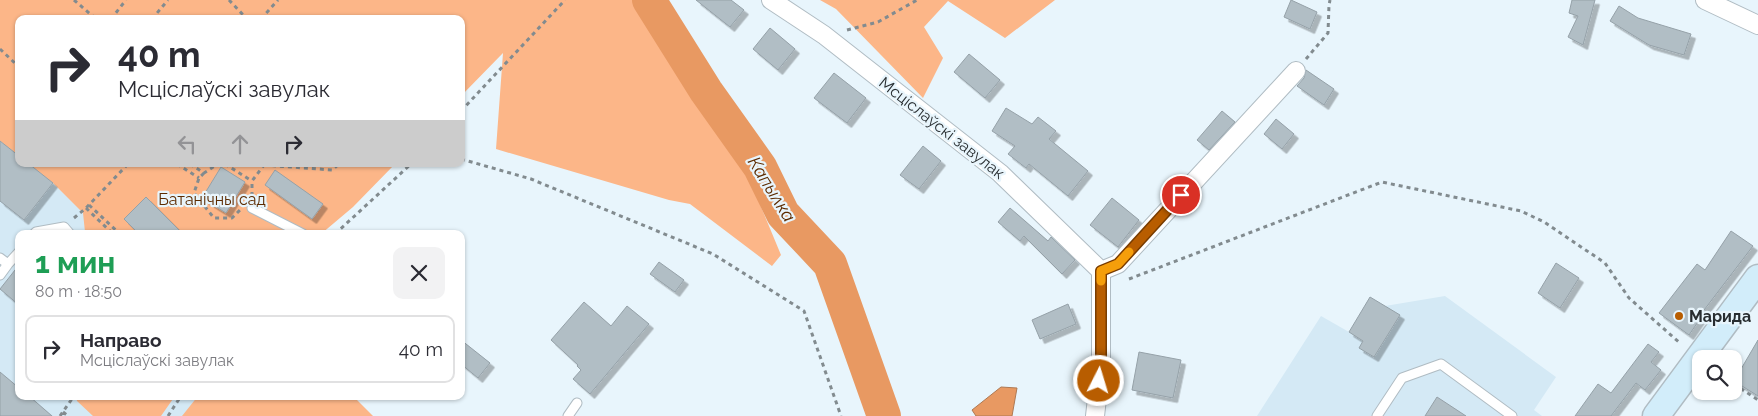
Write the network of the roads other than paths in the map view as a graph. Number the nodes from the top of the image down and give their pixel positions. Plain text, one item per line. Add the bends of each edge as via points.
1 (771, 0) edge
2 (1704, 0) edge
3 (1758, 25) edge
4 (1296, 71) road end
5 (252, 208) road end
6 (294, 230) edge
7 (15, 256) edge
8 (0, 258) edge
9 (8, 264) junction
10 (1101, 271) junction
11 (0, 275) edge
12 (1755, 287) edge
13 (577, 403) dead end
14 (568, 416) edge
15 (1095, 416) edge
16 (1377, 416) edge
17 (1512, 416) edge
18 (1656, 416) edge

1 - 10 street, Мсціслаўскі завулак via 824,35 1000,173
2 - 3 street
4 - 10 street via 1118,264
5 - 6 lane
7 - 9 lane
8 - 9 lane
9 - 11 lane
10 - 15 street via 1101,364
12 - 18 main road
13 - 14 lane
16 - 17 lane via 1402,378 1441,364

